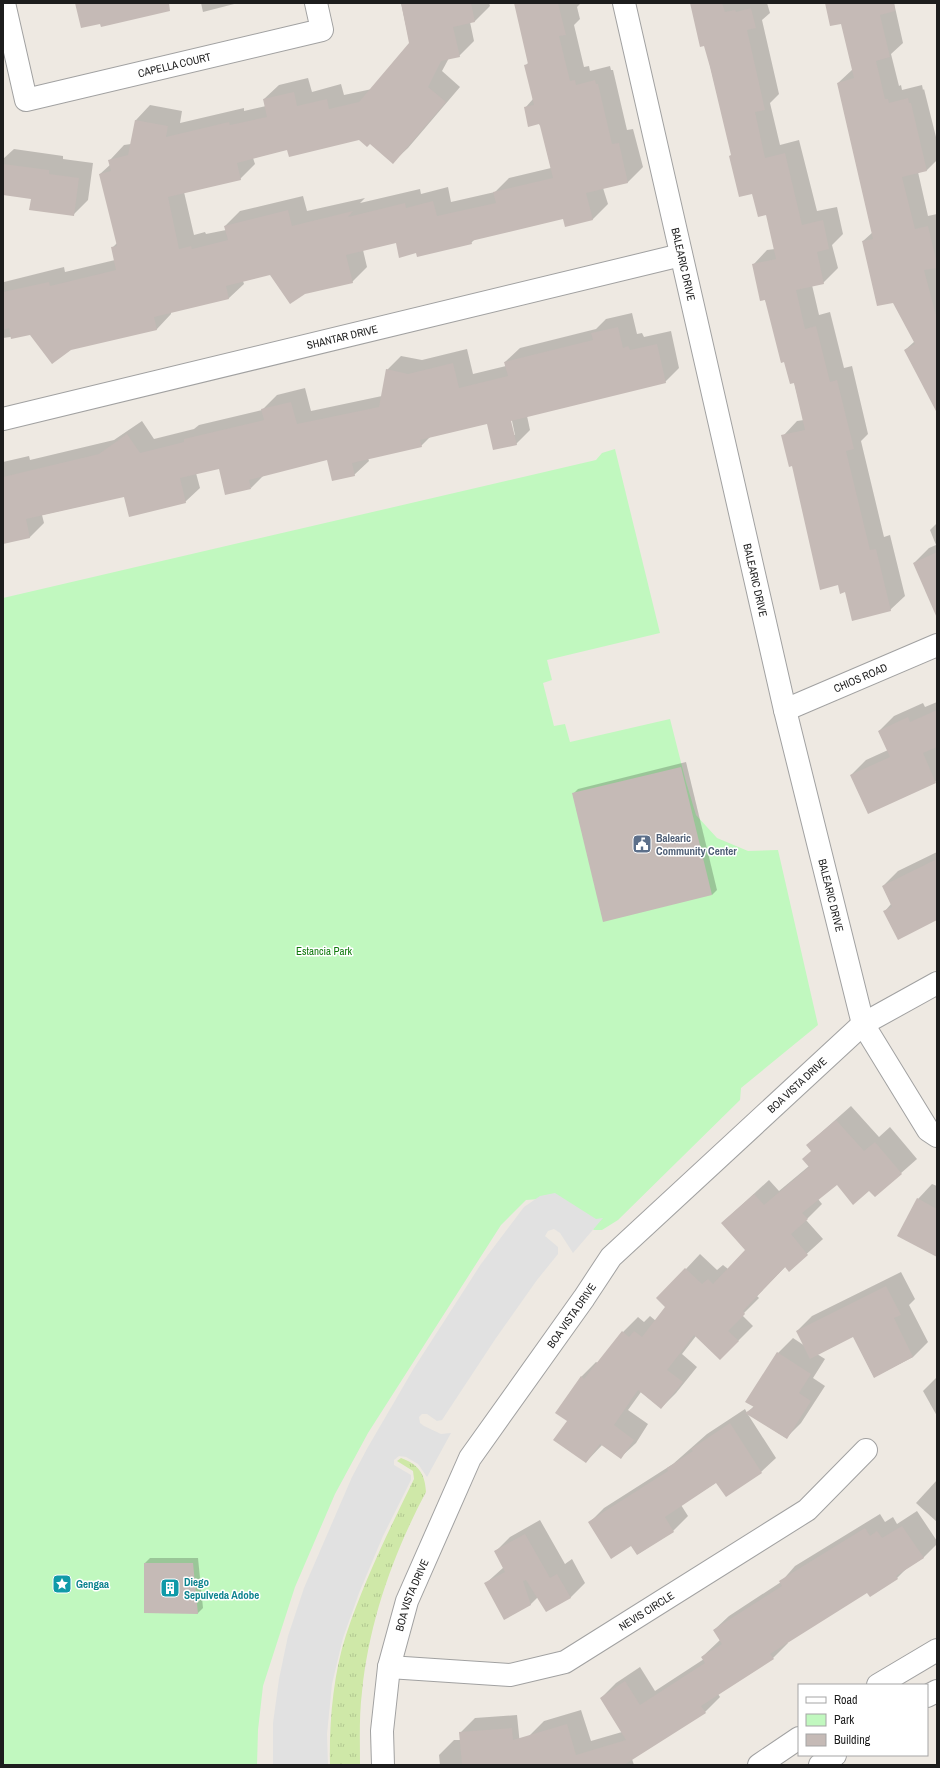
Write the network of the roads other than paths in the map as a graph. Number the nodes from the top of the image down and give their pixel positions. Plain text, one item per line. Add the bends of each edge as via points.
1 (4, 3) edge
2 (316, 3) edge
3 (624, 3) edge
4 (681, 255) junction
5 (3, 419) edge
6 (937, 645) edge
7 (785, 710) junction
8 (937, 983) edge
9 (864, 1024) junction
10 (937, 1136) edge
11 (866, 1450) dead end
12 (937, 1650) edge
13 (389, 1667) junction
14 (880, 1684) edge
15 (937, 1690) edge
16 (928, 1695) edge
17 (798, 1739) edge
18 (834, 1756) edge
19 (382, 1765) edge
20 (759, 1765) edge
21 (820, 1765) edge

1 - 2 street, CAPELLA COURT via 26,100 322,30
3 - 4 street, BALEARIC DRIVE
4 - 5 street, SHANTAR DRIVE
4 - 7 street, BALEARIC DRIVE
6 - 7 street, CHIOS ROAD
7 - 9 street, BALEARIC DRIVE
8 - 9 street, BOA VISTA DRIVE
9 - 10 street, BALEARIC DRIVE via 928,1130
9 - 13 street, BOA VISTA DRIVE via 612,1257 470,1458 407,1601
11 - 13 street, NEVIS CIRCLE via 807,1510 565,1662 510,1675
12 - 14 street
13 - 19 street, BOA VISTA DRIVE via 382,1731
15 - 16 street
17 - 20 street
18 - 21 street

